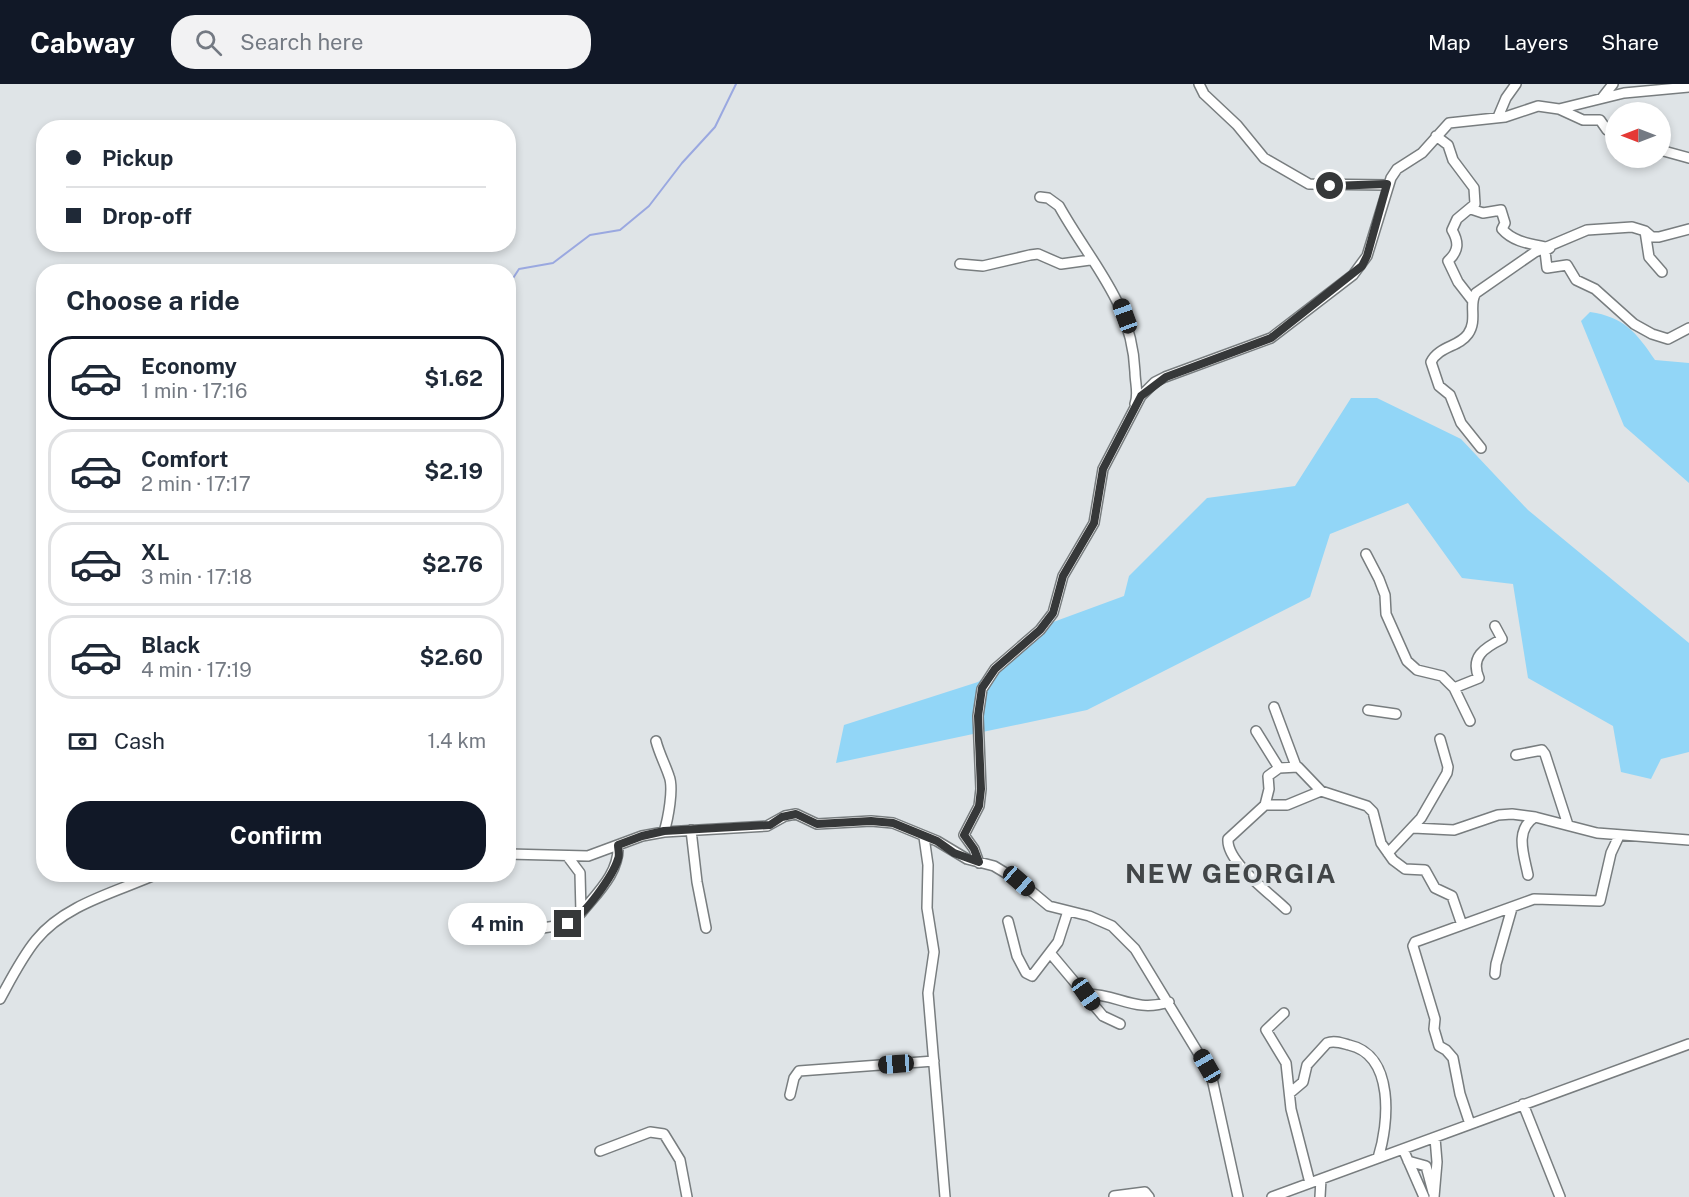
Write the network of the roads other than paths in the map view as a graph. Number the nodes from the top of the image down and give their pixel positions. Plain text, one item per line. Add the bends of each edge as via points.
1 (1199, 84) edge
2 (1516, 84) edge
3 (1612, 84) edge
4 (1689, 87) edge
5 (1602, 98) junction
6 (1559, 109) junction
7 (1498, 117) junction
8 (1605, 127) edge
9 (1436, 136) junction
10 (1671, 153) edge
11 (1689, 158) edge
12 (1387, 184) junction
13 (1040, 197) dead end
14 (1471, 208) junction
15 (1689, 230) edge
16 (1645, 231) junction
17 (1547, 247) junction
18 (1090, 260) junction
19 (960, 264) dead end
20 (1662, 273) dead end
21 (1472, 300) junction
22 (1689, 328) edge
23 (1133, 409) junction
24 (1480, 448) dead end
25 (1365, 554) dead end
26 (1495, 626) dead end
27 (1454, 688) junction
28 (1274, 707) dead end
29 (1368, 711) dead end
30 (1396, 714) dead end
31 (1470, 722) dead end
32 (1256, 731) dead end
33 (1440, 739) dead end
34 (656, 741) dead end
35 (1516, 755) dead end
36 (1296, 766) junction
37 (1279, 768) junction
38 (1321, 791) junction
39 (1265, 805) junction
40 (1534, 817) junction
41 (1568, 825) junction
42 (1413, 828) junction
43 (691, 830) junction
44 (664, 831) junction
45 (1619, 836) junction
46 (924, 837) junction
47 (1689, 840) edge
48 (618, 845) junction
49 (1388, 853) junction
50 (516, 854) edge
51 (588, 856) junction
52 (568, 857) junction
53 (979, 862) junction
54 (579, 873) junction
55 (1528, 875) dead end
56 (138, 882) edge
57 (1512, 908) junction
58 (1286, 909) dead end
59 (1068, 911) junction
60 (581, 913) junction
61 (1008, 921) dead end
62 (1462, 926) junction
63 (706, 928) dead end
64 (529, 930) dead end
65 (1051, 954) junction
66 (1495, 974) dead end
67 (1086, 994) junction
68 (0, 999) edge
69 (1169, 1002) junction
70 (1284, 1013) dead end
71 (1120, 1024) dead end
72 (1689, 1044) edge
73 (934, 1061) junction
74 (1290, 1093) junction
75 (790, 1095) dead end
76 (1523, 1104) junction
77 (1470, 1124) junction
78 (1435, 1138) junction
79 (1403, 1149) junction
80 (600, 1151) dead end
81 (1378, 1158) junction
82 (1408, 1161) junction
83 (1321, 1179) junction
84 (1310, 1183) junction
85 (1434, 1195) edge
86 (1114, 1196) dead end
87 (687, 1197) edge
88 (945, 1197) edge
89 (1149, 1197) edge
90 (1238, 1197) edge
91 (1272, 1197) edge
92 (1320, 1197) edge
93 (1424, 1197) edge
94 (1560, 1197) edge

1 - 12 street via 1264,158 1309,184
2 - 7 street
3 - 5 street
4 - 5 street
5 - 6 street
6 - 7 street via 1538,106
6 - 8 street via 1583,120 1600,120
7 - 9 street via 1449,123
9 - 12 street via 1422,153 1397,169
9 - 14 street via 1448,145 1453,160 1474,188 1476,199
10 - 11 street
12 - 23 street via 1367,256 1353,275 1271,338 1155,382
13 - 18 street via 1059,207
14 - 17 street via 1483,213 1501,210 1506,234
14 - 21 street via 1454,223 1452,230 1458,244 1456,255 1449,261
15 - 16 street via 1659,237
16 - 17 street via 1632,227 1587,230
16 - 20 street via 1649,257
17 - 21 street via 1476,293
17 - 22 street via 1547,268 1567,265 1576,280 1595,289 1646,331 1668,339
18 - 19 street via 1061,264 1038,254 983,266
18 - 23 street via 1120,303 1133,341 1137,396
21 - 24 street via 1474,318 1469,332 1431,362 1439,386 1450,395 1461,423
23 - 53 street via 1103,469 1094,523 1063,576 1053,613 1040,630 995,669 982,688 978,716 979,806 964,835
25 - 27 street via 1379,579 1386,614 1407,662 1417,670 1442,676
26 - 27 street via 1502,639 1484,648 1477,657 1479,678
27 - 31 street
28 - 36 street
29 - 30 street
32 - 37 street
33 - 42 street via 1447,773
34 - 44 street via 669,773 671,790
35 - 41 street via 1542,750 1545,754
36 - 37 street
36 - 38 street
37 - 39 street via 1268,776
38 - 39 street via 1287,805
38 - 49 street via 1367,806 1373,812 1381,843
39 - 58 street via 1227,843 1248,874
40 - 41 street
40 - 42 street via 1498,815 1454,830
40 - 55 street via 1522,833
41 - 45 street
42 - 49 street
43 - 44 street
43 - 46 street via 770,825 796,814 817,824 889,822
43 - 63 street
44 - 48 street
45 - 47 street
45 - 57 street via 1600,901 1534,899
46 - 53 street via 967,860
46 - 73 street via 927,908 934,952 928,986
48 - 51 street
48 - 60 street via 619,858 609,877
49 - 62 street via 1398,865 1425,870 1435,888 1452,896
50 - 52 street
51 - 52 street
51 - 54 street
52 - 54 street
53 - 59 street via 999,868 1049,906
54 - 60 street
56 - 68 street via 73,909 56,921 36,939
57 - 62 street
57 - 66 street
59 - 65 street
59 - 69 street via 1112,926 1126,937
60 - 64 street via 568,924
61 - 65 street via 1017,956 1029,976
62 - 77 street via 1418,939 1413,946 1435,1018 1439,1046 1453,1058
65 - 67 street
67 - 69 street via 1104,994 1127,1004
67 - 71 street via 1103,1016
69 - 90 street via 1214,1081
70 - 74 street via 1266,1030 1286,1063
72 - 76 street
73 - 75 street via 799,1071
73 - 88 street
74 - 81 street via 1303,1082 1307,1065 1327,1042 1354,1046 1369,1055 1387,1104
74 - 84 street
76 - 77 street
76 - 94 street
77 - 78 street
78 - 79 street
78 - 85 street
79 - 81 street
79 - 82 street
80 - 87 street via 650,1132 663,1134 680,1160
81 - 83 street
82 - 85 street via 1426,1166
82 - 93 street
83 - 84 street
83 - 92 street
84 - 91 street
86 - 89 street via 1142,1192

